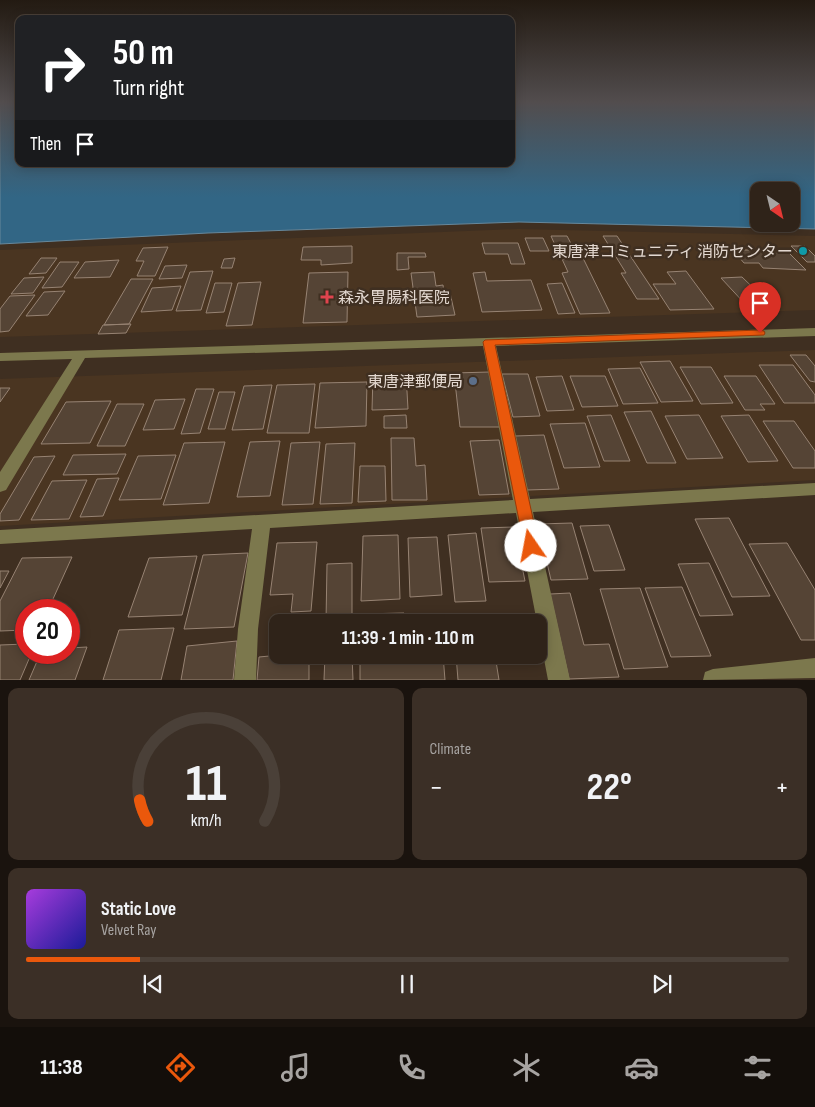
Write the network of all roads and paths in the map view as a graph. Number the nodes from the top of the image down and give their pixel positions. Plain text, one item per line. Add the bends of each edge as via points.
1 (815, 332) edge
2 (489, 342) junction
3 (81, 355) junction
4 (0, 357) edge
5 (0, 486) edge
6 (815, 489) edge
7 (523, 507) junction
8 (262, 522) junction
9 (0, 537) edge
10 (815, 668) edge
11 (245, 680) edge
12 (559, 680) edge
13 (713, 680) edge

1 - 2 street
2 - 3 street
2 - 7 street
3 - 4 street
3 - 5 street
6 - 7 street
7 - 8 street
7 - 12 street
8 - 9 street
8 - 11 street
10 - 13 street

